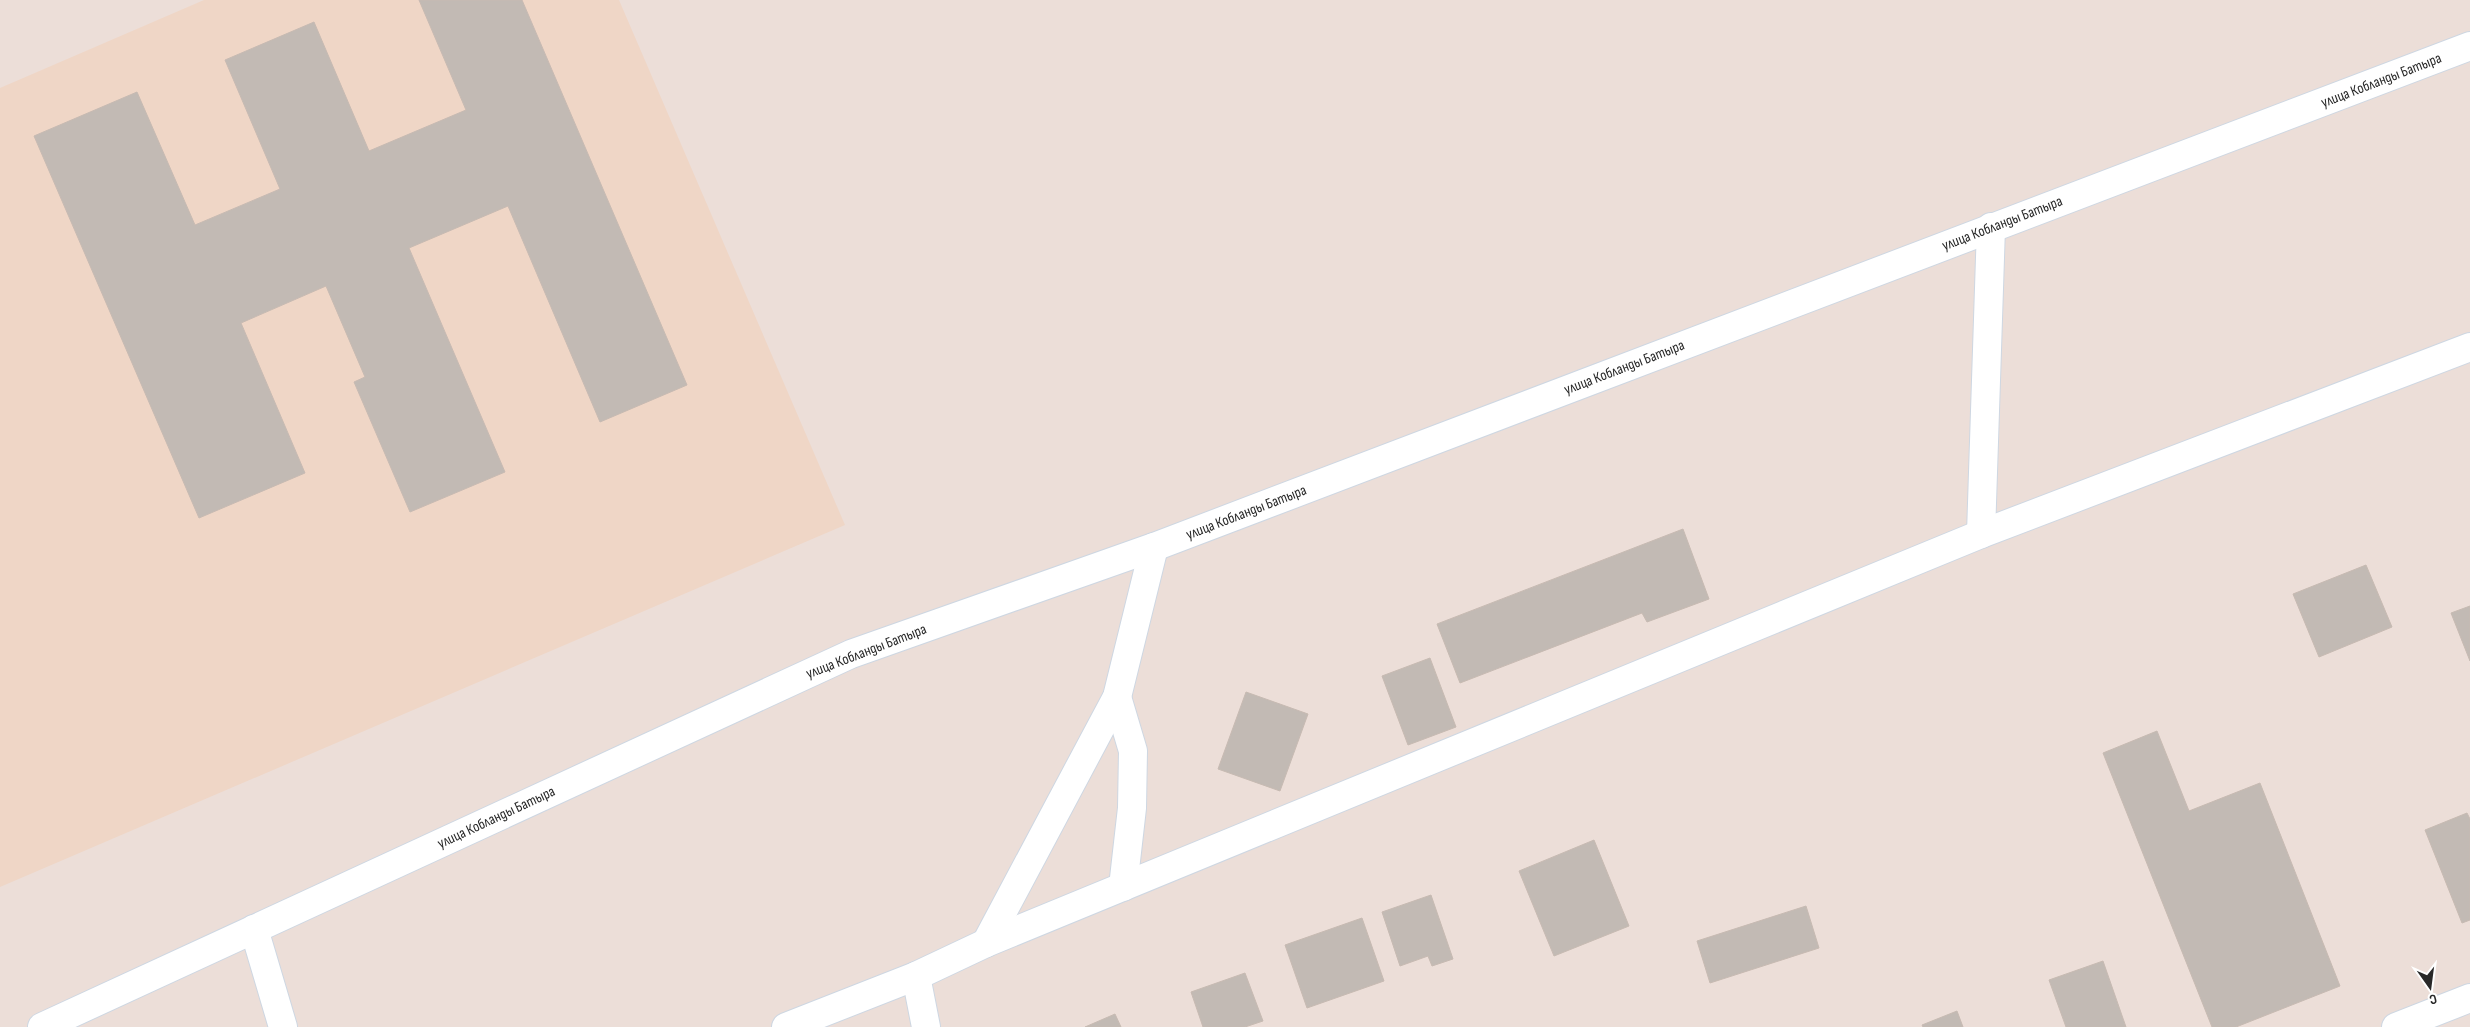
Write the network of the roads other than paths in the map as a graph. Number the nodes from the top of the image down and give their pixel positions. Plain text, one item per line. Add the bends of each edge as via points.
1 (2470, 46) edge
2 (1991, 227) junction
3 (2470, 347) edge
4 (1981, 534) junction
5 (1154, 548) junction
6 (1116, 697) junction
7 (1122, 887) junction
8 (254, 930) junction
9 (986, 943) junction
10 (916, 976) junction
11 (2470, 998) edge
12 (42, 1027) edge
13 (283, 1027) edge
14 (786, 1027) edge
15 (926, 1027) edge
16 (2396, 1027) edge

1 - 2 street, улица Кобланды Батыра
2 - 4 street
2 - 5 street, улица Кобланды Батыра
3 - 4 street
4 - 7 street
5 - 6 street
5 - 8 street, улица Кобланды Батыра via 851,654
6 - 7 street via 1133,751 1132,808
6 - 9 street
7 - 9 street
8 - 12 street, улица Кобланды Батыра
8 - 13 street
9 - 10 street
10 - 14 street
10 - 15 street
11 - 16 street

